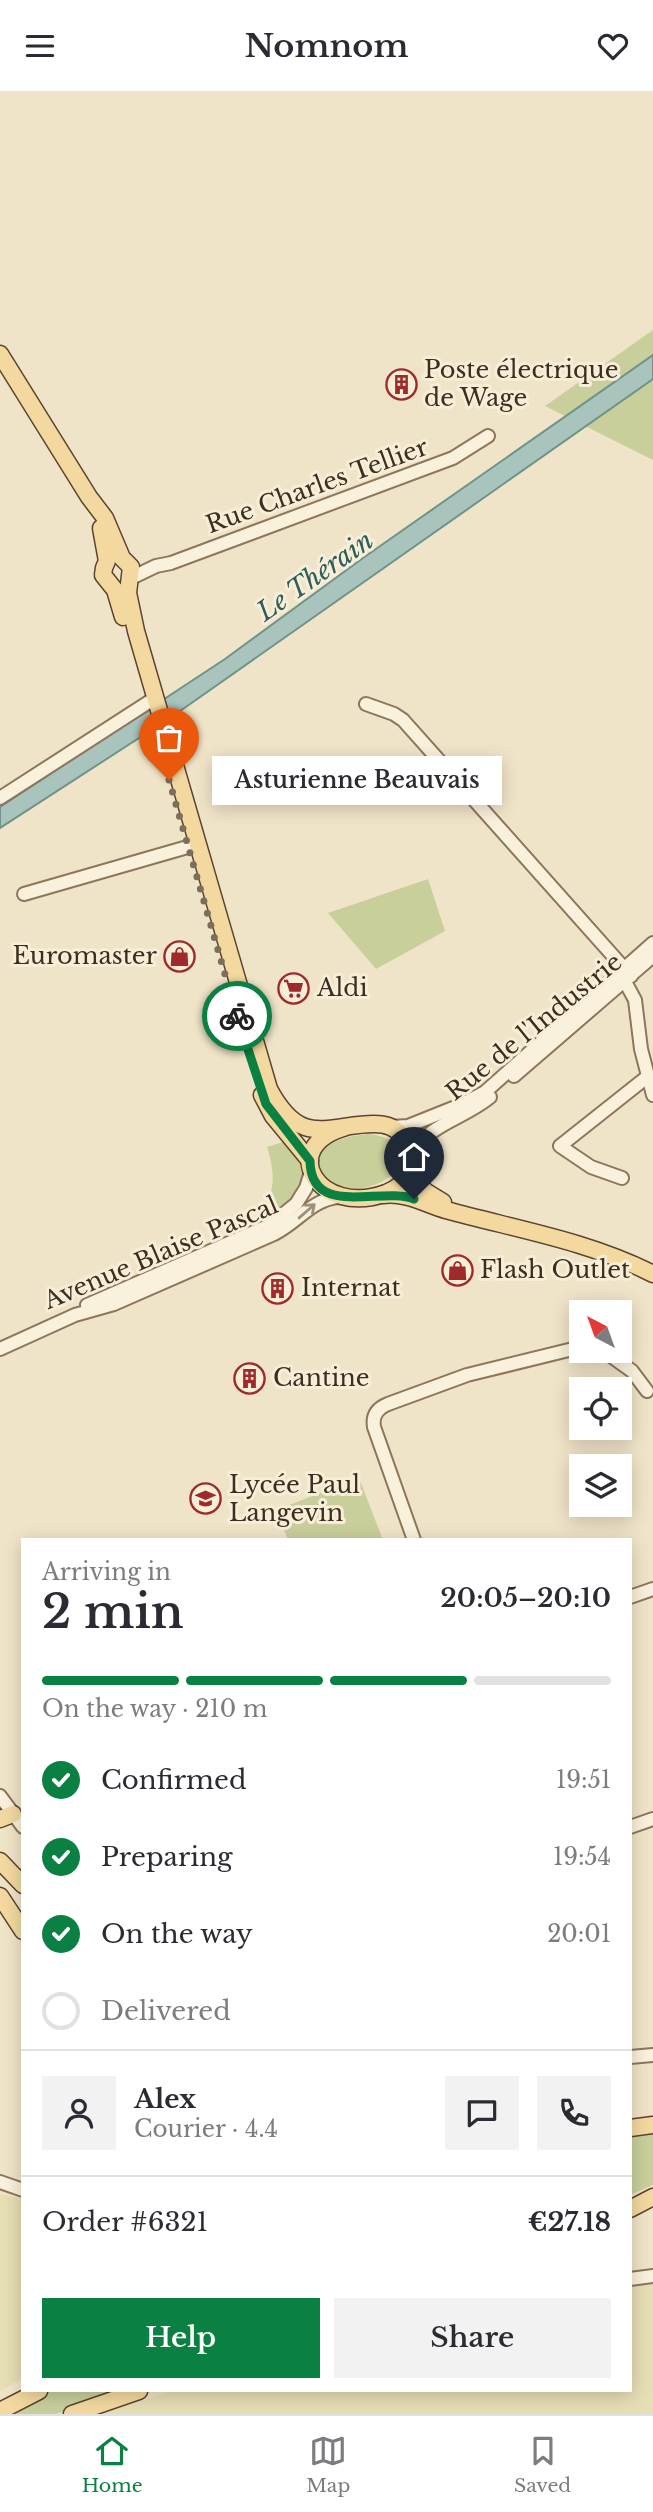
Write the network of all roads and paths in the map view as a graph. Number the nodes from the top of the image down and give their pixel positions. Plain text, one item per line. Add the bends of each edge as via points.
1 (4, 361) edge
2 (488, 436) dead end
3 (118, 559) junction
4 (156, 566) junction
5 (123, 582) junction
6 (152, 702) junction
7 (366, 704) dead end
8 (0, 799) edge
9 (193, 846) junction
10 (24, 894) dead end
11 (653, 943) edge
12 (653, 956) edge
13 (625, 974) junction
14 (647, 1077) junction
15 (653, 1095) edge
16 (346, 1127) junction
17 (390, 1127) junction
18 (410, 1163) junction
19 (311, 1166) junction
20 (622, 1178) dead end
21 (377, 1195) junction
22 (338, 1197) junction
23 (653, 1264) edge
24 (653, 1274) edge
25 (0, 1342) edge
26 (0, 1349) edge
27 (569, 1350) edge
28 (621, 1363) edge
29 (646, 1391) dead end
30 (413, 1538) edge
31 (653, 1588) edge
32 (632, 1596) edge
33 (0, 1796) edge
34 (15, 1818) edge
35 (653, 1819) edge
36 (632, 1826) edge
37 (0, 1861) edge
38 (21, 1883) edge
39 (0, 1896) edge
40 (21, 1928) edge
41 (653, 2055) edge
42 (632, 2057) edge
43 (653, 2125) edge
44 (632, 2127) edge
45 (0, 2179) edge
46 (21, 2180) edge
47 (21, 2189) edge
48 (653, 2191) edge
49 (653, 2197) edge
50 (632, 2200) edge
51 (632, 2208) edge
52 (653, 2276) edge
53 (632, 2279) edge
54 (37, 2392) edge
55 (136, 2392) edge
56 (0, 2411) edge
57 (72, 2414) edge

1 - 3 main road, Avenue Blaise Pascal via 111,529
2 - 4 street, Rue Charles Tellier via 453,458
3 - 4 street, Rue Charles Tellier
3 - 5 main road, Avenue Blaise Pascal via 132,571
3 - 5 main road, Avenue Blaise Pascal via 103,569 103,575 107,581
4 - 5 street, Rue Charles Tellier
5 - 6 main road, Avenue Blaise Pascal via 119,600
6 - 8 street
6 - 9 main road, Avenue Blaise Pascal
7 - 13 street via 400,717
9 - 10 street
9 - 16 main road, Avenue Blaise Pascal via 272,1095 287,1115 304,1127
9 - 19 main road, Avenue Blaise Pascal via 239,1025 264,1099
11 - 13 street, Rue de l'Industrie
12 - 13 street, Rue de l'Industrie
13 - 14 street via 635,1000
13 - 17 street, Rue de l'Industrie via 485,1092 412,1124
13 - 18 street, Rue de l'Industrie via 482,1103 428,1133
14 - 15 street
14 - 20 street via 560,1146 586,1165
16 - 17 main road, Avenue Blaise Pascal
16 - 19 main road, Avenue Blaise Pascal via 321,1139 313,1150
17 - 18 main road via 404,1139
18 - 21 main road, Avenue Blaise Pascal via 396,1187
18 - 23 main road via 425,1191 445,1203 583,1237
19 - 22 main road, Avenue Blaise Pascal via 322,1188
19 - 25 street, Avenue Blaise Pascal via 296,1204 264,1229
21 - 22 main road, Avenue Blaise Pascal
21 - 24 main road via 403,1195 586,1247
26 -> 22 street, Avenue Blaise Pascal via 262,1240 288,1227 313,1205
27 - 30 street via 467,1375 377,1411 374,1427
28 - 29 street
31 - 32 street
33 - 34 street
35 - 36 street
37 - 38 main road
39 - 40 main road
41 - 42 street
43 - 44 main road
45 - 46 street
45 - 47 street
48 - 50 main road
49 - 51 main road
52 - 53 street
54 - 56 main road
55 - 57 main road

